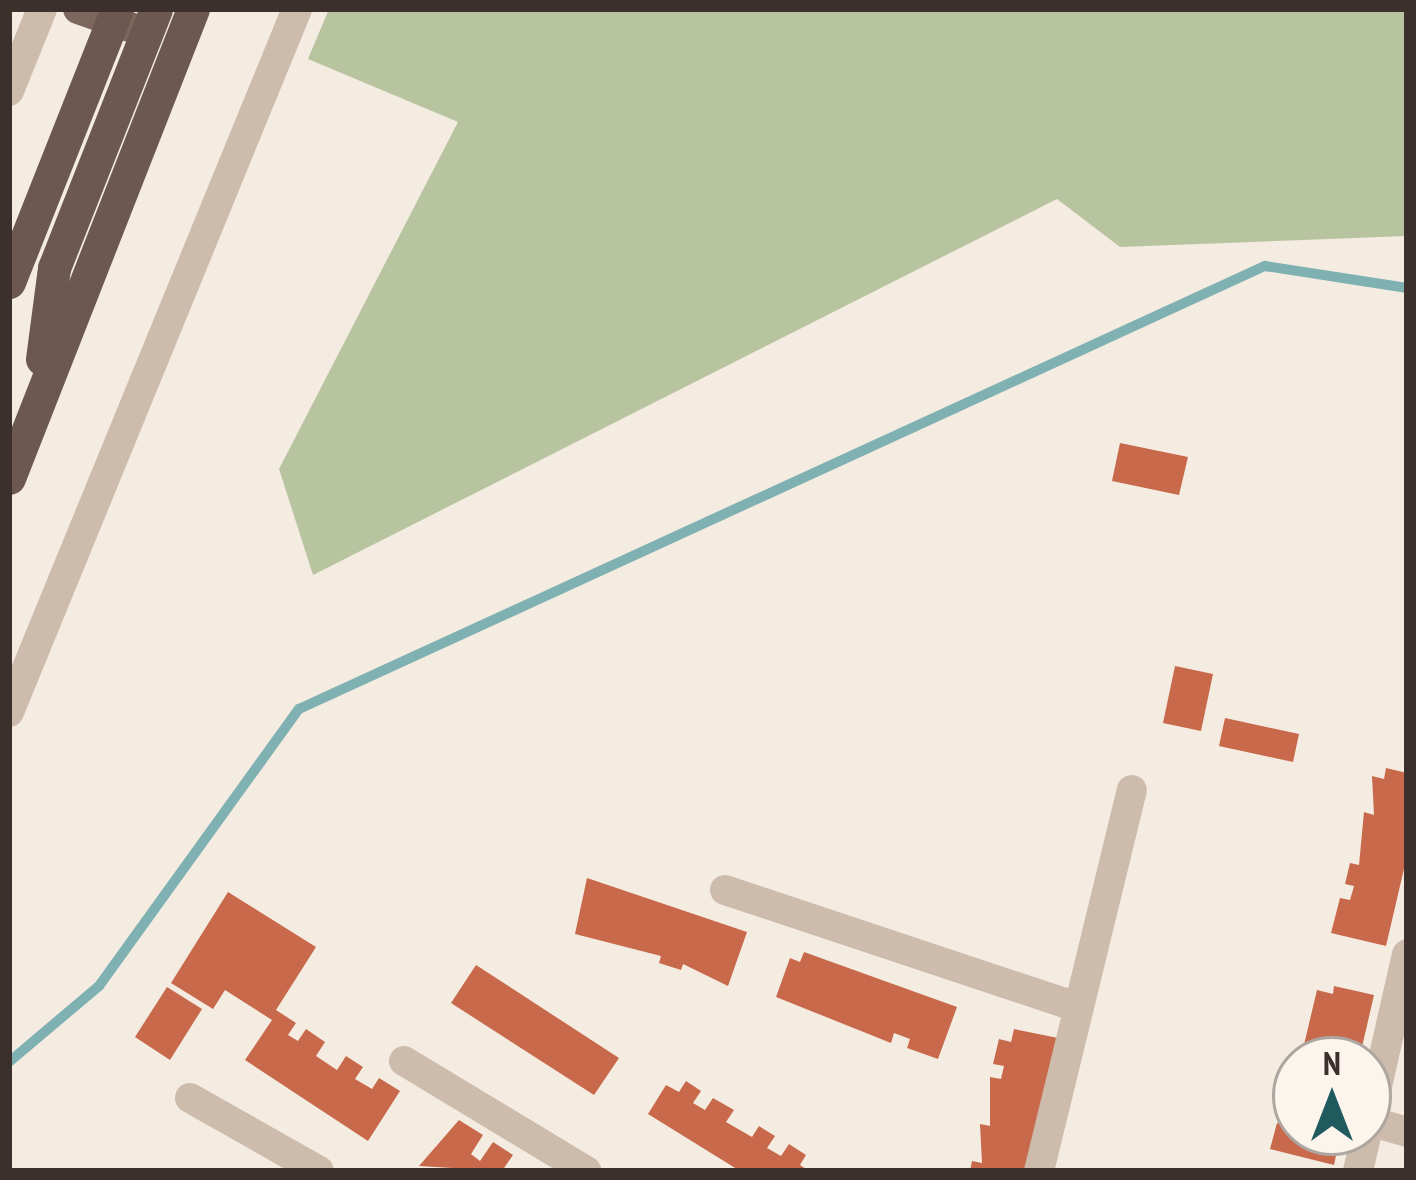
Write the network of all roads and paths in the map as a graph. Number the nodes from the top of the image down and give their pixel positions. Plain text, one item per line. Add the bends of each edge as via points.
1 (42, 9) edge
2 (78, 9) edge
3 (117, 9) edge
4 (194, 9) edge
5 (297, 9) edge
6 (152, 21) edge
7 (9, 92) edge
8 (9, 283) edge
9 (34, 415) junction
10 (9, 478) edge
11 (9, 712) edge
12 (1132, 790) dead end
13 (725, 890) dead end
14 (1407, 954) edge
15 (1077, 1007) junction
16 (1388, 1036) edge
17 (404, 1061) dead end
18 (190, 1097) dead end
19 (319, 1171) edge
20 (586, 1171) edge
21 (1039, 1171) edge

1 - 7 street
2 - 6 main road
3 - 8 highway, bridge
4 - 9 highway
5 - 11 street
6 - 9 highway via 54,268
9 - 10 highway
12 - 15 street
13 - 15 street
14 - 16 street
15 - 21 street
17 - 20 street
18 - 19 street

